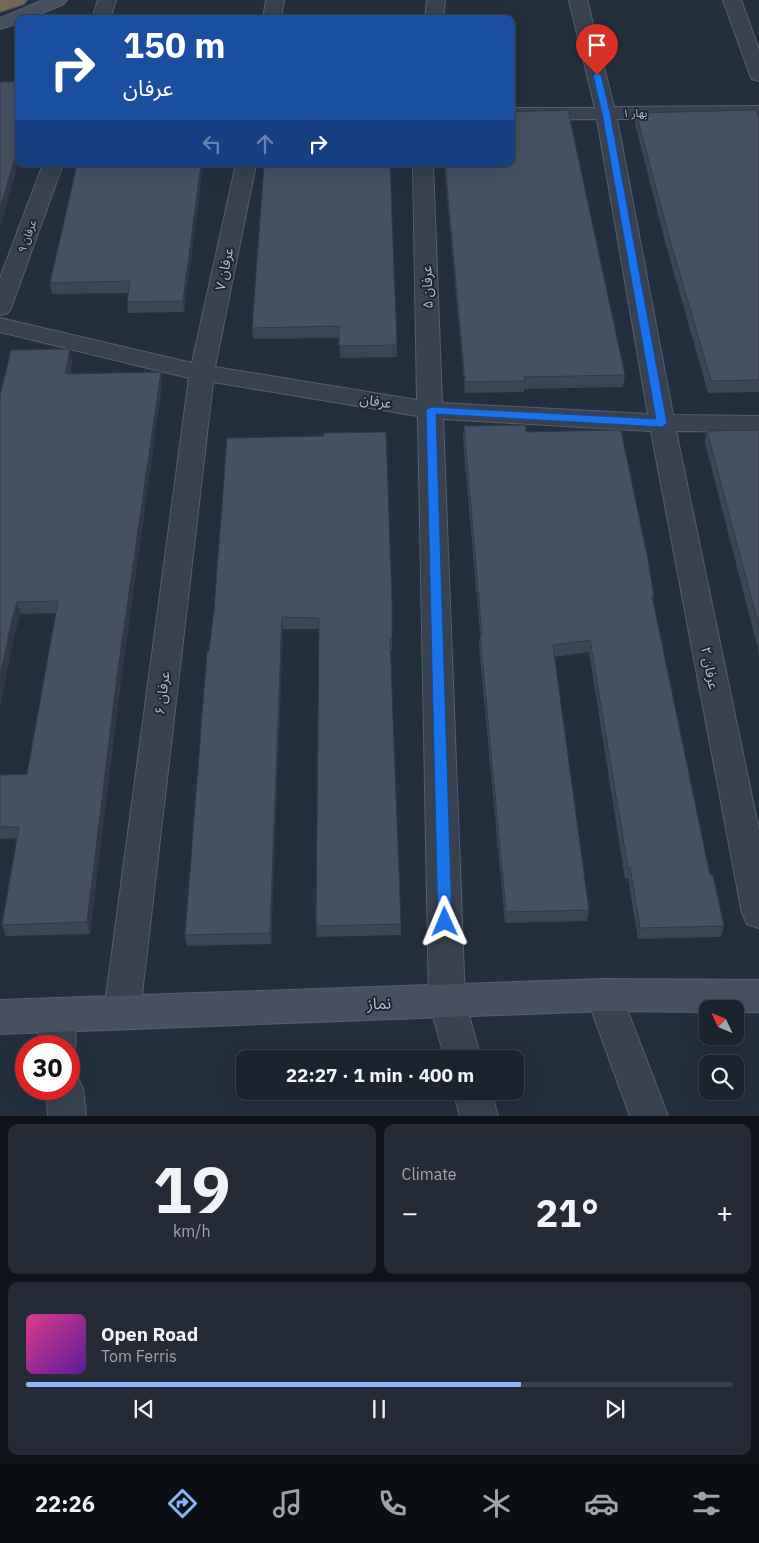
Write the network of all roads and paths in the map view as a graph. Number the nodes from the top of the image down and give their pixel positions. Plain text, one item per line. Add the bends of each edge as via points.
1 (18, 0) edge
2 (58, 0) edge
3 (108, 0) edge
4 (275, 0) edge
5 (436, 0) edge
6 (578, 0) edge
7 (732, 0) edge
8 (0, 7) edge
9 (22, 15) edge
10 (103, 15) edge
11 (273, 15) edge
12 (434, 15) edge
13 (15, 18) edge
14 (0, 24) edge
15 (759, 75) edge
16 (759, 112) edge
17 (606, 113) junction
18 (515, 114) edge
19 (52, 167) edge
20 (245, 167) edge
21 (423, 167) edge
22 (0, 308) edge
23 (0, 325) edge
24 (202, 373) junction
25 (431, 410) junction
26 (662, 423) junction
27 (759, 424) edge
28 (759, 913) edge
29 (604, 995) junction
30 (759, 996) edge
31 (447, 1001) junction
32 (122, 1012) junction
33 (0, 1016) edge
34 (56, 1031) edge
35 (461, 1050) edge
36 (65, 1100) edge
37 (475, 1100) edge
38 (67, 1116) edge
39 (479, 1116) edge
40 (649, 1116) edge

1 - 8 highway
2 - 9 street
3 - 10 street
4 - 11 street
5 - 12 street
6 - 17 street, عرفان ۲
7 - 15 street
13 - 14 street
16 - 17 street, بهار ۱
17 - 18 street, بهار ۱
17 - 26 street, عرفان ۲
19 - 22 street, عرفان ۹
20 - 24 street, عرفان ۷
21 - 25 street, عرفان ۵
23 - 24 street, عرفان
24 - 25 street, عرفان
24 - 32 street, عرفان ۶
25 - 26 street, عرفان
25 - 31 street, عرفان ۵
26 - 27 street, عرفان
26 - 28 street, عرفان ۲
29 - 30 street, نماز
29 - 31 street, نماز
29 - 40 street
31 - 32 street, نماز
31 - 35 street, عرفان ۵
32 - 34 street, نماز
33 - 34 street, نماز
36 - 38 street
37 - 39 street

